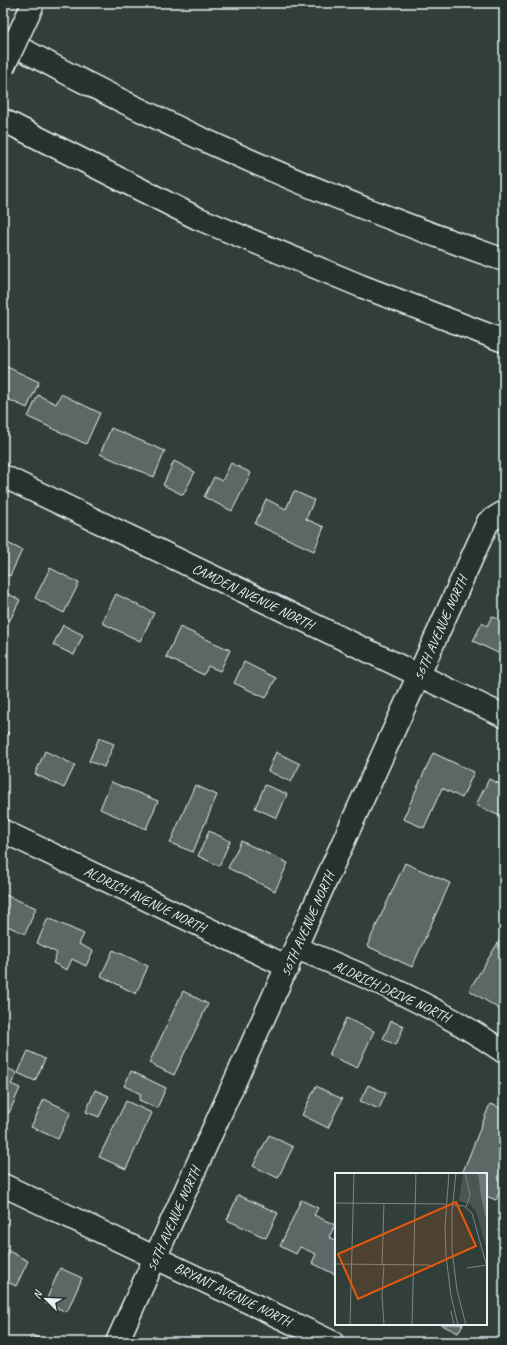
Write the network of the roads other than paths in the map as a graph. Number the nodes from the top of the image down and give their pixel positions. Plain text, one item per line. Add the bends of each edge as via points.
1 (33, 4) edge
2 (3, 39) edge
3 (3, 68) edge
4 (3, 120) edge
5 (504, 260) edge
6 (504, 341) edge
7 (3, 476) edge
8 (504, 512) edge
9 (418, 675) junction
10 (504, 716) edge
11 (3, 831) edge
12 (292, 958) junction
13 (504, 1052) edge
14 (3, 1185) edge
15 (156, 1258) junction
16 (117, 1342) edge
17 (332, 1342) edge

1 - 3 main road, bridge
2 - 5 main road via 127,104 289,178 440,238
4 - 6 main road via 197,218 347,281
7 - 9 main road, CAMDEN AVENUE NORTH
8 - 9 main road, 56TH AVENUE NORTH via 488,522
9 - 10 main road, CAMDEN AVENUE NORTH
9 - 12 main road, 56TH AVENUE NORTH
11 - 12 main road, ALDRICH AVENUE NORTH
12 - 13 main road, ALDRICH DRIVE NORTH via 370,978 425,1004
12 - 15 main road, 56TH AVENUE NORTH
14 - 15 main road, BRYANT AVENUE NORTH
15 - 16 main road, 56TH AVENUE NORTH
15 - 17 main road, BRYANT AVENUE NORTH

